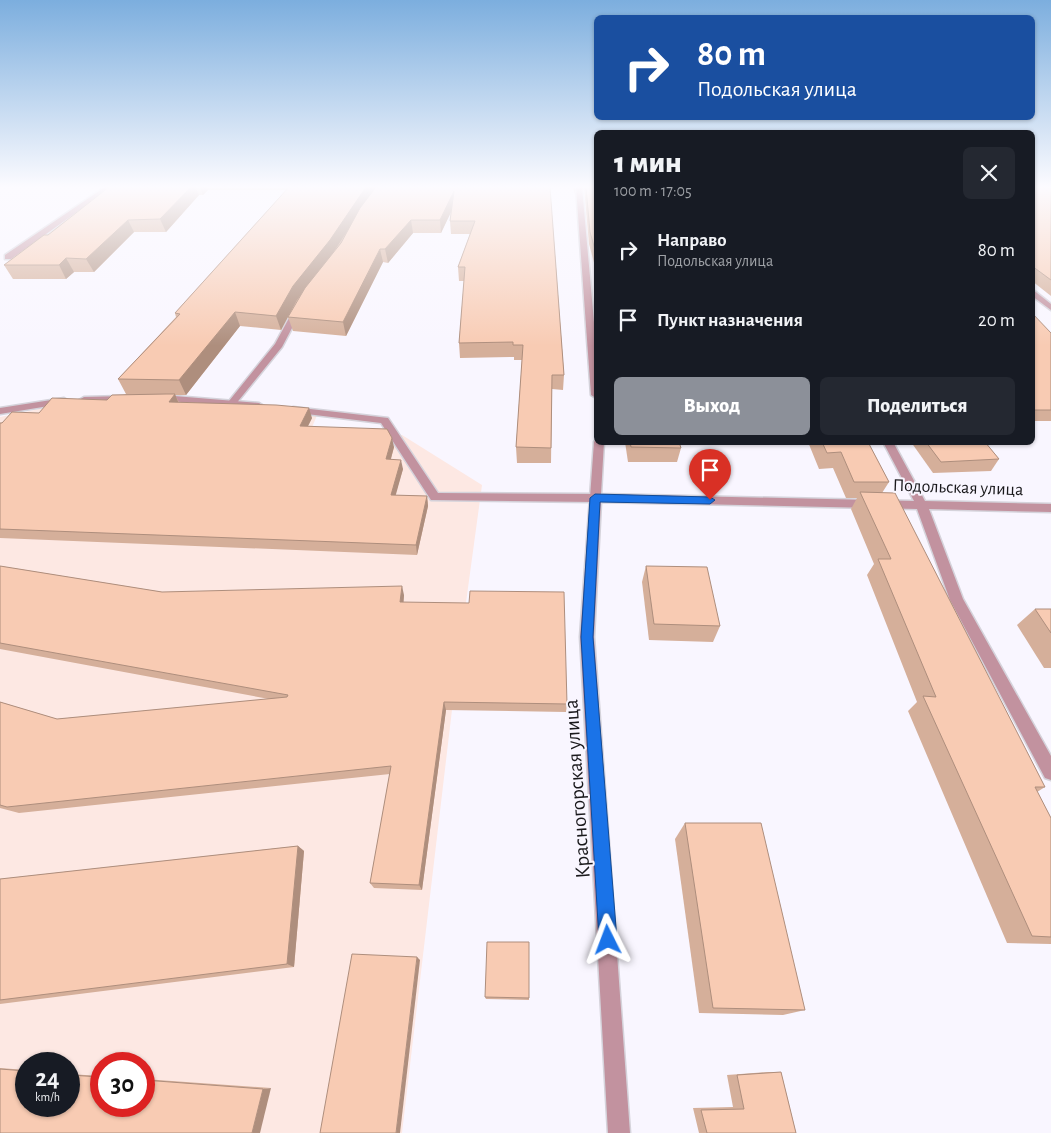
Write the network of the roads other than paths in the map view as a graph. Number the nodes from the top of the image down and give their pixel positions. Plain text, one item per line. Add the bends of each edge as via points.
1 (33, 240) edge
2 (583, 240) edge
3 (8, 257) dead end
4 (1035, 293) edge
5 (303, 300) edge
6 (1051, 308) edge
7 (594, 371) edge
8 (152, 398) edge
9 (133, 399) edge
10 (232, 403) junction
11 (267, 407) edge
12 (287, 409) edge
13 (0, 411) edge
14 (599, 445) edge
15 (890, 445) edge
16 (595, 498) junction
17 (922, 504) junction
18 (1051, 508) edge
19 (1051, 772) edge
20 (619, 1133) edge

1 - 3 street
2 - 7 street
4 - 6 street
5 - 10 street via 279,344
8 - 10 street
9 - 13 street via 58,401
10 - 11 street
12 - 16 street, Подольская улица via 384,420 436,496
14 - 16 street, Красногорская улица
15 - 17 street
16 - 17 street, Подольская улица
16 - 20 street, Красногорская улица via 587,637
17 - 18 street, Подольская улица
17 - 19 street via 957,600

